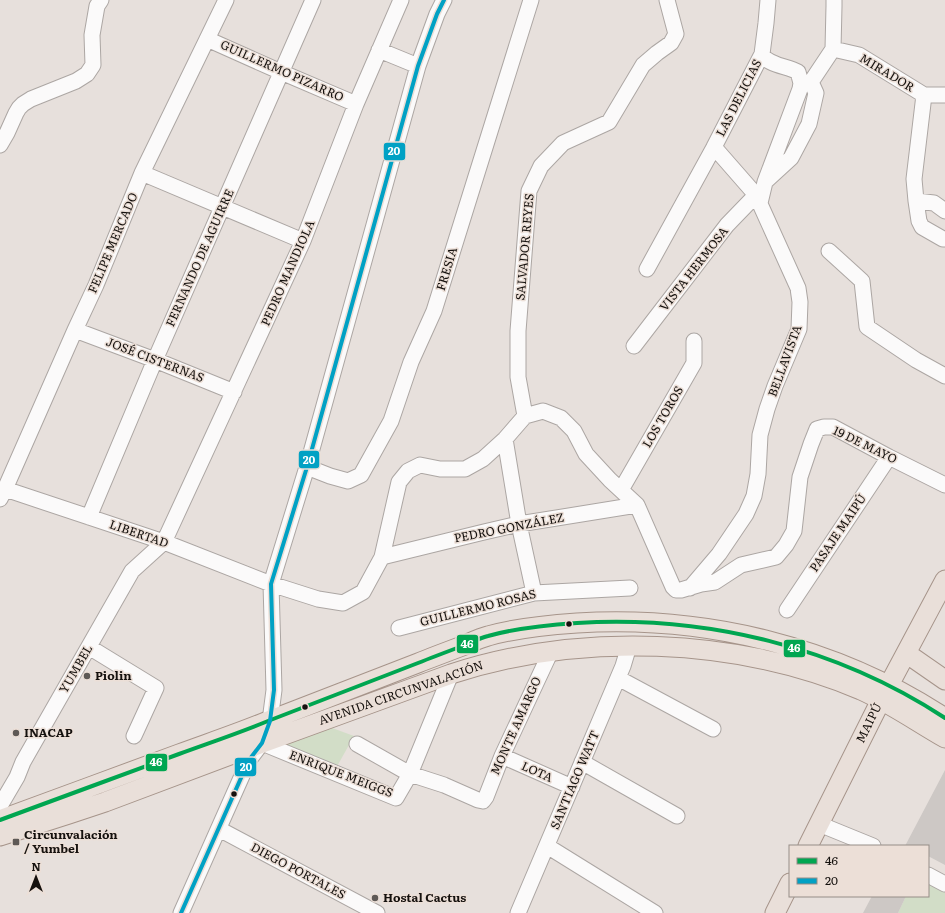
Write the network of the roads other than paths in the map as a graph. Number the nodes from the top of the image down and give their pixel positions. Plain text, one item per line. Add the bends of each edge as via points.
1 (101, 0) edge
2 (226, 0) edge
3 (312, 0) edge
4 (400, 0) edge
5 (444, 0) edge
6 (531, 0) edge
7 (667, 0) edge
8 (768, 0) edge
9 (834, 0) edge
10 (207, 39) junction
11 (833, 49) junction
12 (379, 50) junction
13 (762, 54) junction
14 (418, 66) junction
15 (281, 72) junction
16 (810, 80) junction
17 (924, 95) junction
18 (945, 95) edge
19 (356, 104) junction
20 (0, 145) edge
21 (714, 147) junction
22 (142, 173) junction
23 (765, 182) junction
24 (758, 199) junction
25 (916, 201) junction
26 (222, 207) junction
27 (945, 211) edge
28 (945, 239) edge
29 (303, 241) junction
30 (829, 251) dead end
31 (647, 269) dead end
32 (75, 330) junction
33 (694, 341) dead end
34 (634, 346) dead end
35 (155, 360) junction
36 (945, 376) edge
37 (234, 392) junction
38 (524, 416) junction
39 (505, 439) junction
40 (889, 457) junction
41 (307, 467) junction
42 (945, 484) edge
43 (621, 490) junction
44 (2, 494) edge
45 (637, 505) junction
46 (89, 517) junction
47 (519, 524) junction
48 (164, 542) junction
49 (382, 557) junction
50 (945, 580) edge
51 (271, 584) junction
52 (630, 588) dead end
53 (690, 588) junction
54 (534, 593) junction
55 (787, 610) dead end
56 (645, 622) junction
57 (399, 628) dead end
58 (629, 646) junction
59 (89, 647) junction
60 (550, 651) junction
61 (906, 652) junction
62 (451, 674) junction
63 (618, 678) junction
64 (945, 680) edge
65 (885, 693) junction
66 (945, 718) edge
67 (270, 721) junction
68 (713, 730) dead end
69 (134, 736) dead end
70 (945, 738) edge
71 (262, 743) junction
72 (357, 744) dead end
73 (502, 756) junction
74 (582, 762) junction
75 (410, 774) junction
76 (17, 777) junction
77 (0, 783) edge
78 (572, 787) junction
79 (0, 806) edge
80 (676, 816) dead end
81 (0, 820) edge
82 (819, 824) junction
83 (219, 829) junction
84 (0, 836) edge
85 (808, 845) edge
86 (871, 845) edge
87 (547, 846) junction
88 (929, 875) edge
89 (945, 884) edge
90 (789, 885) edge
91 (181, 913) edge
92 (377, 913) edge
93 (518, 913) edge
94 (655, 913) edge
95 (775, 913) edge

1 - 20 street via 97,6 92,35 93,65 87,74 23,104
2 - 10 street, FELIPE MERCADO
3 - 15 street, FERNANDO DE AGUIRRE
4 - 12 street, PEDRO MANDIOLA
5 - 14 street
6 - 41 street, FRESIA via 434,311 411,362 391,421 361,475 348,481
7 - 38 street, SALVADOR REYES via 676,34 670,43 643,65 609,122 563,143 541,166 530,191 518,331 518,377
8 - 13 street, LAS DELICIAS
9 - 11 street
10 - 15 street, GUILLERMO PIZARRO
10 - 22 street, FELIPE MERCADO
11 - 16 street
11 - 17 street, MIRADOR via 859,55
12 - 14 street
12 - 19 street, PEDRO MANDIOLA
13 - 16 street via 767,60 793,69
13 - 21 street, LAS DELICIAS
14 - 41 street
15 - 19 street, GUILLERMO PIZARRO
15 - 26 street, FERNANDO DE AGUIRRE
16 - 23 street via 800,89
16 - 23 street via 816,93 809,124 791,158
17 - 18 street, MIRADOR
17 - 25 street via 914,179
19 - 29 street, PEDRO MANDIOLA
21 - 24 street, LAS DELICIAS
21 - 31 street, LAS DELICIAS
22 - 26 street
22 - 32 street, FELIPE MERCADO
23 - 24 street
24 - 34 street, VISTA HERMOSA via 727,225
24 - 53 street, BELLAVISTA via 798,288 799,329 767,409 760,435 754,496 746,514 719,554
25 - 27 street via 934,203
25 - 28 street via 922,227
26 - 29 street
26 - 35 street, FERNANDO DE AGUIRRE
29 - 37 street, PEDRO MANDIOLA
30 - 36 street via 862,281 867,327
32 - 35 street, JOSÉ CISTERNAS
32 - 44 street, FELIPE MERCADO
33 - 43 street, LOS TOROS via 694,363
35 - 37 street, JOSÉ CISTERNAS
35 - 46 street, FERNANDO DE AGUIRRE
37 - 48 street, PEDRO MANDIOLA
38 - 39 street
38 - 43 street via 543,411 561,418 574,431 586,454
39 - 47 street
39 - 49 street via 483,459 465,469 440,469 420,465 408,472 399,482
40 - 42 street, 19 DE MAYO
40 - 53 street, 19 DE MAYO via 833,427 817,429 800,477 794,531 786,545 776,557 741,565 715,582
40 - 55 street, PASAJE MAIPÚ
41 - 51 street
43 - 45 street
44 - 46 street, LIBERTAD
45 - 47 street, PEDRO GONZÁLEZ
45 - 53 street via 673,587 676,590
46 - 48 street, LIBERTAD
47 - 49 street, PEDRO GONZÁLEZ
47 - 54 street
48 - 51 street, LIBERTAD
48 - 59 street, YUMBEL via 132,571
49 - 51 street via 362,592 343,603 318,599
50 - 61 main road, MAIPÚ
51 - 67 street via 274,690
52 - 54 street, GUILLERMO ROSAS
54 - 57 street, GUILLERMO ROSAS
56 - 58 main road
56 - 65 main road, AVENIDA CIRCUNVALACIÓN via 706,628 794,647 871,677
56 - 67 main road, AVENIDA CIRCUNVALACIÓN via 566,624 487,636
58 - 60 main road, AVENIDA CIRCUNVALACIÓN
58 - 63 street, SANTIAGO WATT
58 - 65 main road, AVENIDA CIRCUNVALACIÓN via 688,648 764,660 860,690
59 - 69 street via 156,688
59 - 76 street, YUMBEL via 23,762
60 - 62 main road, AVENIDA CIRCUNVALACIÓN via 500,660
60 - 73 street, MONTE AMARGO
61 - 64 main road
61 - 65 main road, MAIPÚ
62 - 71 main road, AVENIDA CIRCUNVALACIÓN
62 - 75 street
63 - 68 street
63 - 74 street, SANTIAGO WATT
65 - 66 main road, AVENIDA CIRCUNVALACIÓN via 920,702
65 - 70 main road, AVENIDA CIRCUNVALACIÓN
65 - 82 main road, MAIPÚ
67 - 71 street
67 - 81 main road, AVENIDA CIRCUNVALACIÓN
71 - 75 street, ENRIQUE MEIGGS via 396,798
71 - 83 street via 249,760
71 - 84 main road, AVENIDA CIRCUNVALACIÓN via 105,802
72 - 75 street
73 - 75 street, MONTE AMARGO via 483,801
73 - 78 street, LOTA
74 - 78 street, SANTIAGO WATT
74 - 80 street
76 - 77 street
76 - 79 street, YUMBEL
78 - 87 street, SANTIAGO WATT
82 - 85 main road, MAIPÚ
82 - 86 street
83 - 91 street
83 - 92 street, DIEGO PORTALES
87 - 93 street, SANTIAGO WATT
87 - 94 street
88 - 89 street
90 - 95 main road

